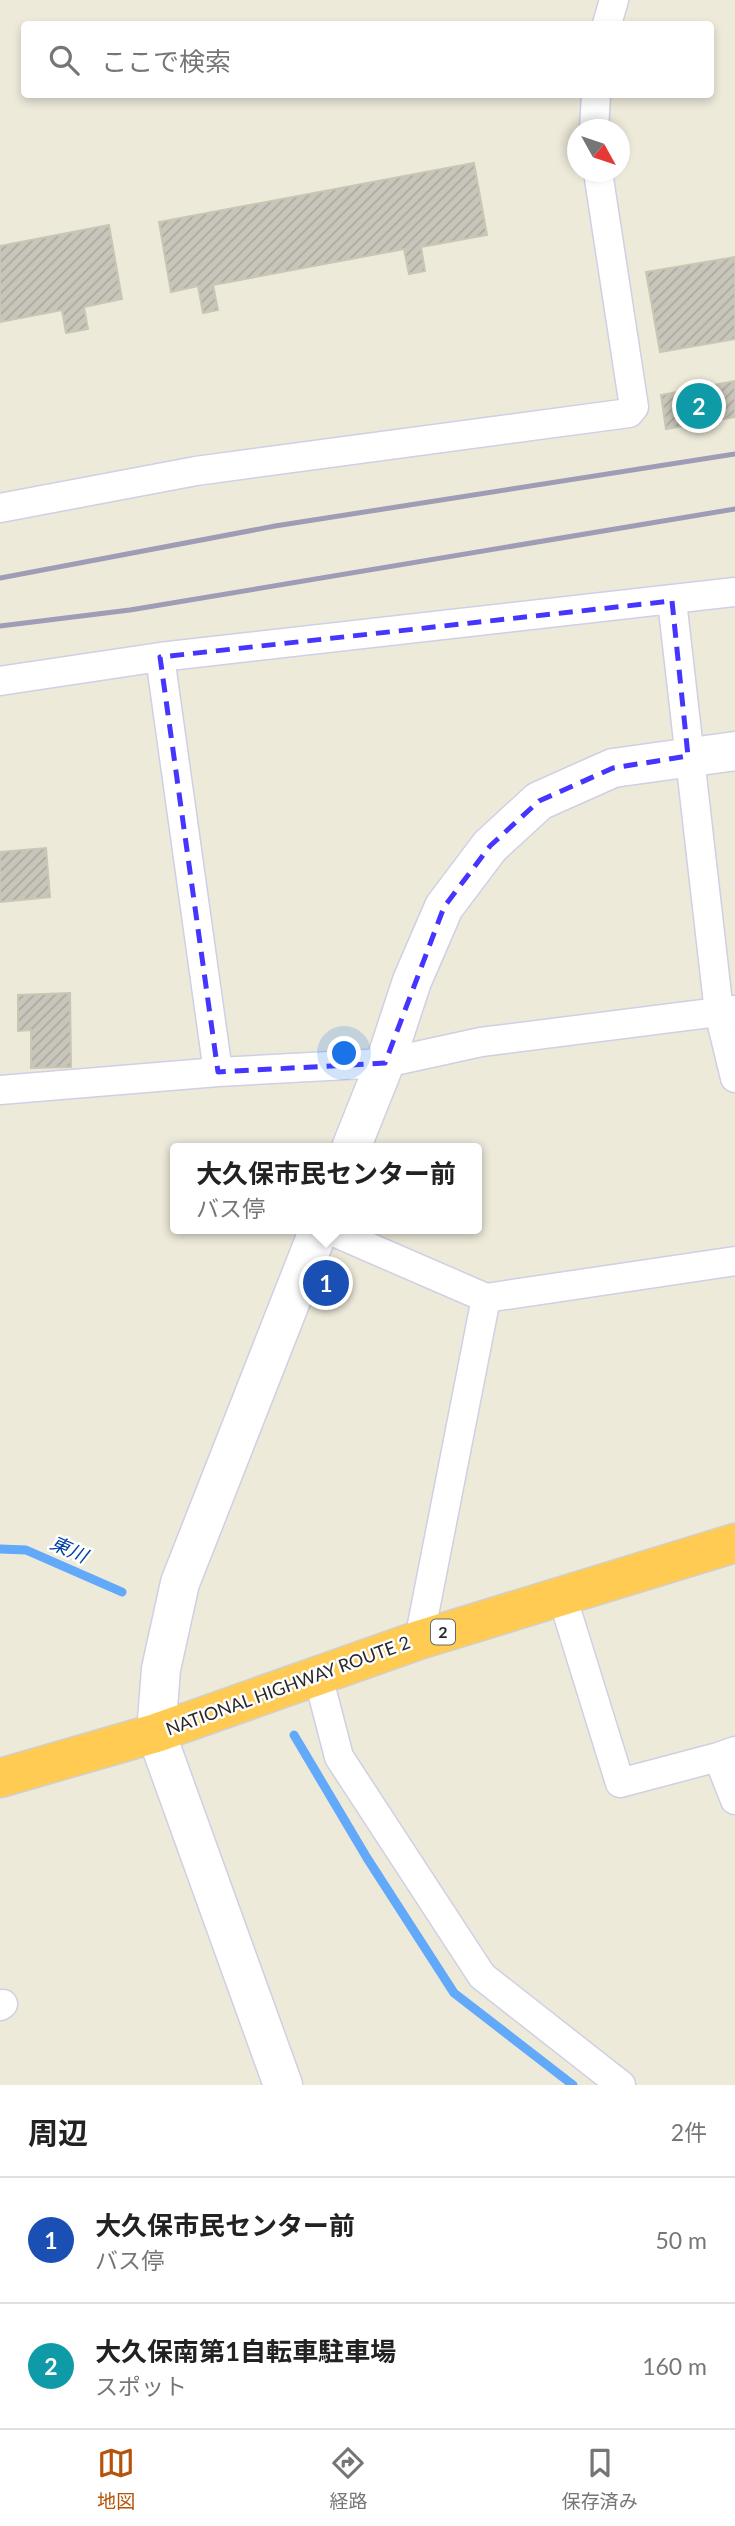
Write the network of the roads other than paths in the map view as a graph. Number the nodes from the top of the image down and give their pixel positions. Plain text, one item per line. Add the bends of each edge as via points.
1 (614, 0) edge
2 (608, 21) edge
3 (596, 98) edge
4 (595, 119) edge
5 (600, 182) edge
6 (0, 508) edge
7 (735, 592) edge
8 (673, 601) junction
9 (160, 657) junction
10 (0, 681) edge
11 (735, 751) edge
12 (688, 756) junction
13 (727, 1011) edge
14 (385, 1063) junction
15 (218, 1072) junction
16 (735, 1078) edge
17 (0, 1090) edge
18 (353, 1143) edge
19 (317, 1234) edge
20 (339, 1234) edge
21 (735, 1261) edge
22 (486, 1298) junction
23 (735, 1543) edge
24 (562, 1596) junction
25 (419, 1640) junction
26 (318, 1676) junction
27 (156, 1733) junction
28 (727, 1754) edge
29 (0, 1778) edge
30 (735, 1800) edge
31 (283, 2085) edge
32 (621, 2085) edge

1 - 2 street
3 - 4 street
5 - 6 street via 634,407 629,412 196,471
7 - 8 street
8 - 9 street
8 - 12 street
9 - 10 street
9 - 15 street
11 - 12 street
12 - 13 street
12 - 14 street via 612,768 539,801 490,846 444,907 412,981
13 - 14 street via 481,1042
13 - 16 street
14 - 15 street
14 - 18 street
15 - 17 street
19 - 27 street via 180,1583 161,1669
20 - 22 street
21 - 22 street
22 - 25 street
23 - 24 highway, NATIONAL HIGHWAY ROUTE 2 / 2
24 - 25 highway, NATIONAL HIGHWAY ROUTE 2 / 2
24 - 28 street via 620,1783
25 - 26 highway, NATIONAL HIGHWAY ROUTE 2 / 2
26 - 27 highway, NATIONAL HIGHWAY ROUTE 2 / 2
26 - 32 street via 339,1757 482,1976
27 - 29 highway, NATIONAL HIGHWAY ROUTE 2 / 2
27 - 31 street
28 - 30 street

